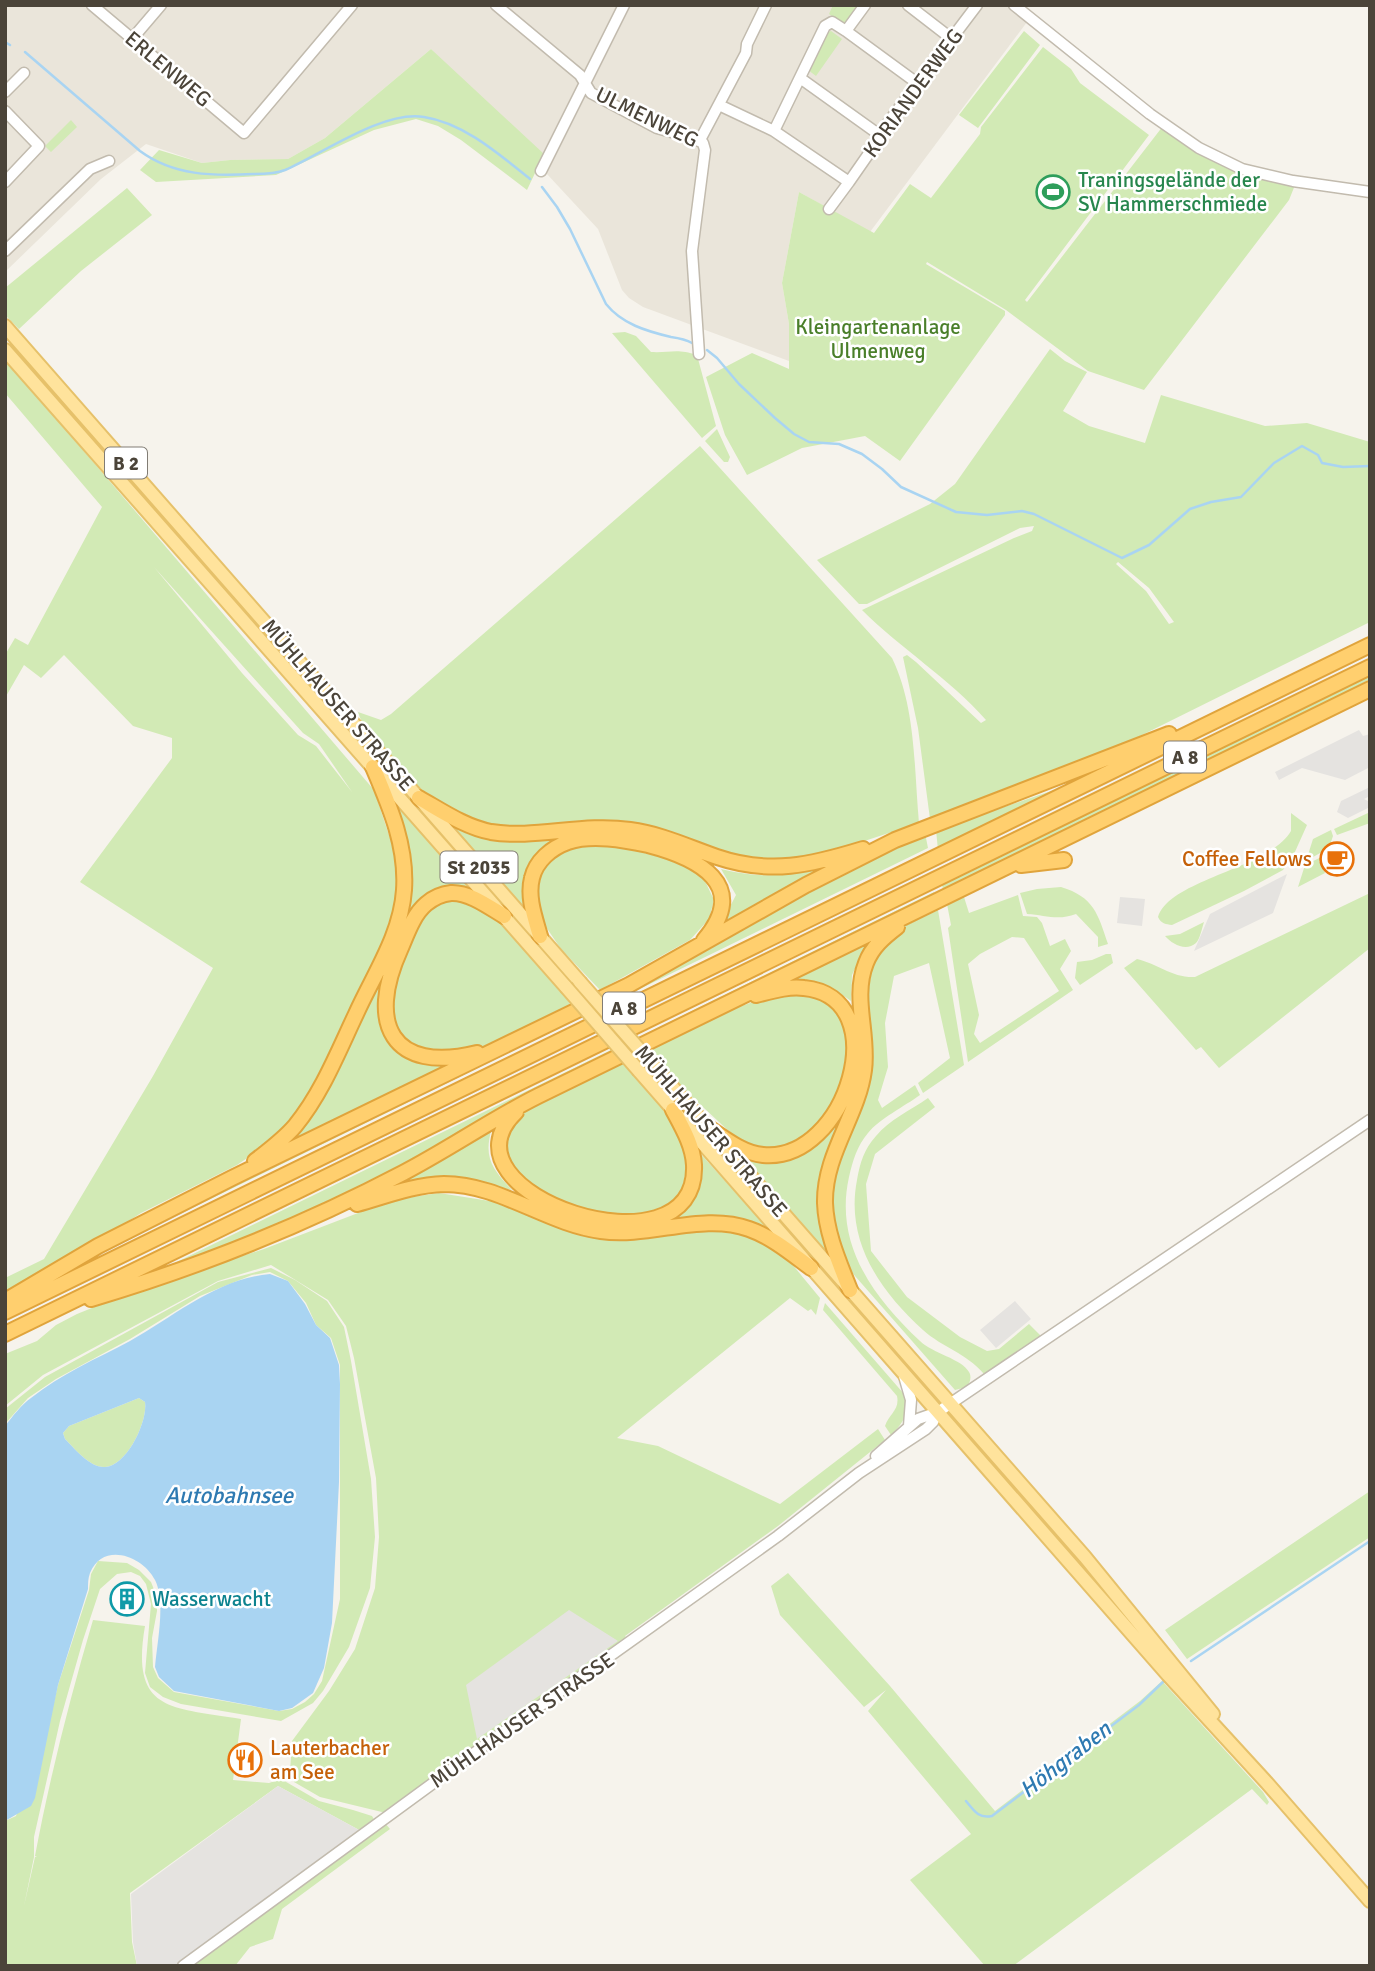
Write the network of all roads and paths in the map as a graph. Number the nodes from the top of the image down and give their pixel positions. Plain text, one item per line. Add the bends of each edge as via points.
1 (92, 5) edge
2 (161, 5) edge
3 (352, 5) edge
4 (496, 5) edge
5 (624, 5) edge
6 (766, 5) edge
7 (865, 5) edge
8 (908, 5) edge
9 (977, 5) edge
10 (1014, 5) edge
11 (846, 31) junction
12 (132, 39) junction
13 (952, 39) junction
14 (24, 73) dead end
15 (800, 78) junction
16 (586, 83) junction
17 (917, 83) junction
18 (5, 92) edge
19 (719, 105) junction
20 (5, 111) edge
21 (774, 131) junction
22 (881, 136) junction
23 (700, 140) junction
24 (109, 161) dead end
25 (541, 171) dead end
26 (5, 182) edge
27 (849, 182) junction
28 (1370, 192) edge
29 (829, 209) dead end
30 (5, 251) edge
31 (5, 326) edge
32 (5, 350) edge
33 (699, 354) dead end
34 (1370, 645) edge
35 (1370, 667) edge
36 (1370, 689) edge
37 (1243, 706) junction
38 (373, 768) junction
39 (419, 798) junction
40 (895, 840) junction
41 (1064, 860) dead end
42 (1003, 869) junction
43 (923, 908) junction
44 (504, 915) junction
45 (540, 936) junction
46 (693, 950) junction
47 (728, 1002) junction
48 (515, 1041) junction
49 (538, 1096) junction
50 (673, 1110) junction
51 (1370, 1120) edge
52 (706, 1126) junction
53 (232, 1178) junction
54 (310, 1218) junction
55 (811, 1268) junction
56 (850, 1290) junction
57 (5, 1301) edge
58 (5, 1311) edge
59 (53, 1311) junction
60 (5, 1334) edge
61 (902, 1373) junction
62 (950, 1402) junction
63 (938, 1412) junction
64 (909, 1426) junction
65 (859, 1473) junction
66 (1267, 1783) junction
67 (1370, 1901) edge
68 (183, 1966) edge

1 - 12 street, ERLENWEG
2 - 12 street
3 - 12 street, ERLENWEG via 244,133
4 - 16 street, ULMENWEG
5 - 16 street
6 - 19 street
7 - 11 street
8 - 13 street
9 - 13 street, KORIANDERWEG
10 - 28 street via 1199,148 1242,169
11 - 15 street via 832,22 825,26
11 - 17 street
13 - 17 street, KORIANDERWEG
14 - 18 street
15 - 21 street
15 - 22 street
16 - 23 street, ULMENWEG via 592,93 657,128
16 - 25 street
17 - 22 street, KORIANDERWEG
19 - 21 street
19 - 23 street
20 - 26 street via 39,146
21 - 27 street
22 - 27 street, KORIANDERWEG
23 - 33 street, ULMENWEG via 705,150 692,251
24 - 30 street via 90,169
27 - 29 street, KORIANDERWEG
31 - 39 main road, MÜHLHAUSER STRASSE / B 2
32 - 38 main road, MÜHLHAUSER STRASSE / B 2
34 - 37 highway, A 8
35 - 59 highway, A 8
36 - 42 highway
37 - 40 highway
37 - 58 highway, A 8
38 - 44 main road, MÜHLHAUSER STRASSE / B 2
38 - 53 highway via 396,823 402,852 404,890 398,923 314,1099 294,1128
39 - 40 highway via 463,823 489,831 630,830 766,868 808,864
39 - 45 main road, MÜHLHAUSER STRASSE / St 2035
40 - 46 highway
41 - 42 highway
42 - 43 highway
43 - 47 highway
43 - 56 highway via 878,943 862,978 864,1072 834,1150 825,1191 830,1235
44 - 48 highway via 459,894 427,903 393,965 385,1011 399,1042 428,1058 467,1055
44 - 50 main road, MÜHLHAUSER STRASSE / B 2, bridge
45 - 46 highway via 530,893 531,879 545,855 581,839 628,841 682,855 716,879 723,898 721,912
45 - 52 main road, MÜHLHAUSER STRASSE / St 2035, bridge
46 - 48 highway
47 - 49 highway
47 - 52 highway via 793,988 823,993 838,1004 848,1020 854,1039 853,1064 845,1095 834,1114 818,1133 790,1151 774,1156 748,1152
48 - 53 highway
49 - 50 highway via 502,1128 499,1152 506,1170 553,1205 610,1221 656,1219 684,1198 694,1174 693,1156
49 - 54 highway via 406,1172
50 - 55 main road, MÜHLHAUSER STRASSE / St 2035
51 - 62 street
52 - 56 main road, MÜHLHAUSER STRASSE / St 2035
53 - 57 highway via 98,1246
54 - 55 highway via 405,1189 447,1184 601,1231 639,1233 700,1224 737,1225 765,1236
54 - 59 highway via 144,1284
55 - 61 main road, MÜHLHAUSER STRASSE / St 2035
56 - 62 main road, MÜHLHAUSER STRASSE / St 2035
59 - 60 highway, A 8
61 - 63 main road, MÜHLHAUSER STRASSE / St 2035
61 - 64 street via 911,1400
62 - 63 street
62 - 66 main road, MÜHLHAUSER STRASSE / St 2035 via 1178,1668
63 - 64 street, MÜHLHAUSER STRASSE
63 - 65 street, MÜHLHAUSER STRASSE via 926,1429
63 - 66 main road, MÜHLHAUSER STRASSE / St 2035
64 - 65 street, MÜHLHAUSER STRASSE
65 - 68 street, MÜHLHAUSER STRASSE
66 - 67 main road, St 2035

